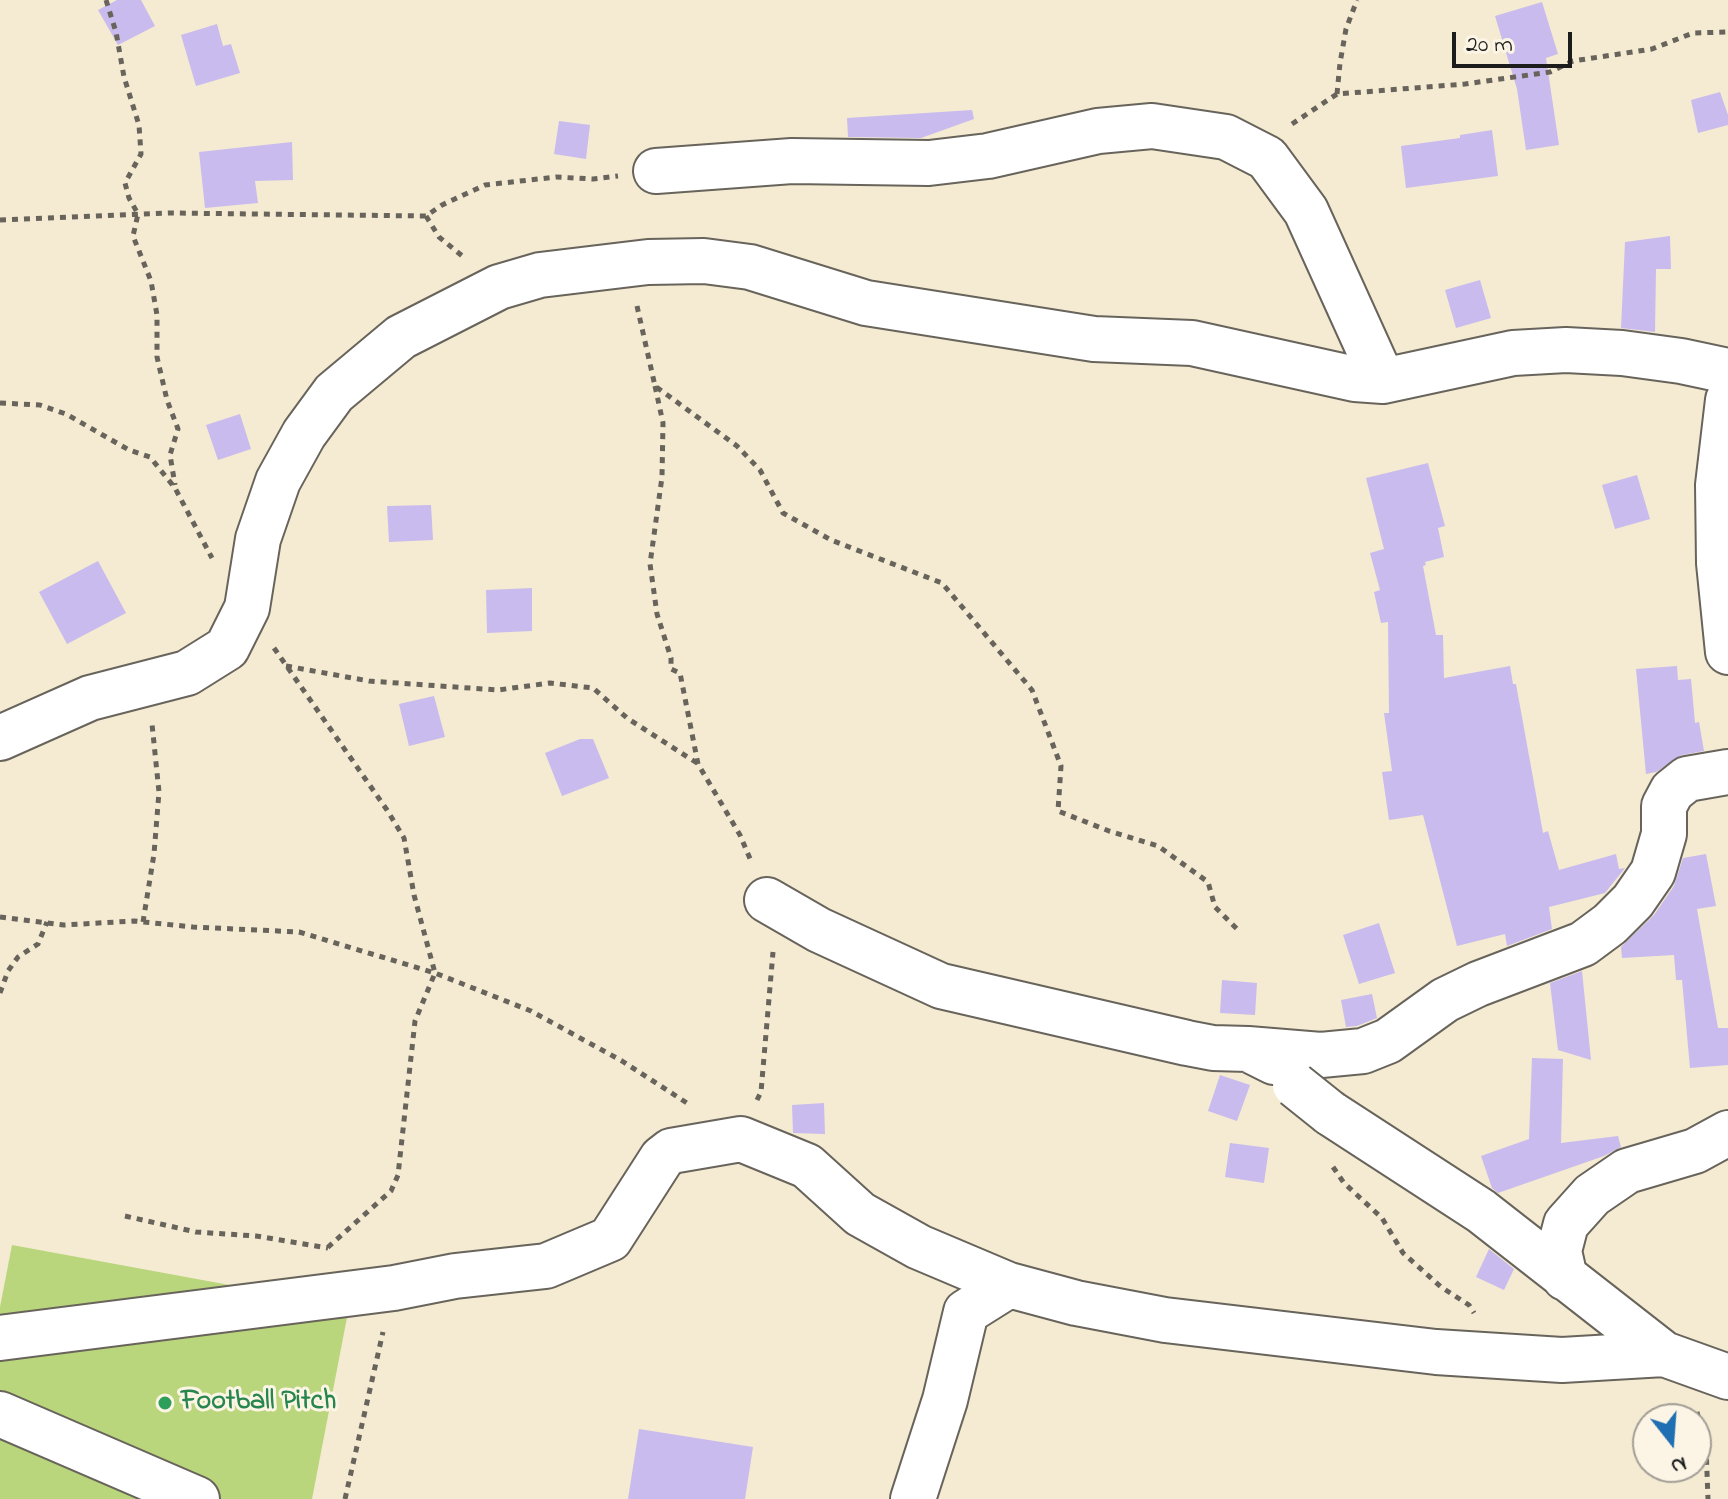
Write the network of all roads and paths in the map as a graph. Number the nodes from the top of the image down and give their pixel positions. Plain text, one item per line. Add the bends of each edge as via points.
1 (106, 0) edge
2 (1357, 0) edge
3 (1728, 32) edge
4 (1337, 94) junction
5 (1226, 137) junction
6 (656, 171) joint
7 (138, 214) junction
8 (426, 216) junction
9 (0, 220) edge
10 (648, 262) junction
11 (499, 287) junction
12 (1728, 371) edge
13 (1383, 381) junction
14 (655, 386) junction
15 (1728, 400) edge
16 (0, 403) edge
17 (175, 488) junction
18 (247, 608) junction
19 (1728, 652) edge
20 (286, 666) junction
21 (151, 717) dead end
22 (0, 738) edge
23 (698, 764) junction
24 (1728, 772) edge
25 (767, 900) junction
26 (0, 917) edge
27 (47, 922) junction
28 (143, 922) junction
29 (1239, 931) dead end
30 (435, 973) junction
31 (0, 993) edge
32 (1248, 1049) junction
33 (1728, 1133) edge
34 (741, 1139) junction
35 (1327, 1158) dead end
36 (125, 1216) dead end
37 (327, 1248) junction
38 (338, 1252) dead end
39 (1565, 1278) junction
40 (1009, 1285) junction
41 (394, 1288) junction
42 (0, 1338) edge
43 (1497, 1356) junction
44 (1697, 1366) edge
45 (0, 1414) edge
46 (197, 1499) edge
47 (345, 1499) edge
48 (913, 1499) edge
49 (1708, 1499) edge

1 - 7 path via 139,125 141,154 125,183
2 - 4 path via 1346,29
3 - 4 path via 1693,33 1652,49 1573,61 1550,72
4 - 5 path via 1280,131
5 - 6 street via 1152,126 929,163 792,161
5 - 13 street via 1267,158 1306,211
6 - 8 path via 485,185
7 - 8 path
7 - 9 path
7 - 17 path via 133,236 151,281 157,357 178,429 170,455
8 - 11 path via 439,237
10 - 11 street via 540,275
10 - 13 street via 750,267 866,303 1094,339 1192,343
10 - 14 path via 635,296
11 - 18 street via 401,337 334,393 278,481 258,539
12 - 13 street via 1637,355 1566,350 1513,353
14 - 23 path via 663,443 650,564 657,614 671,669 680,673
14 - 29 path via 737,446 760,470 783,513 831,540 942,583 1032,690 1061,766 1058,811 1158,846 1208,882 1215,907
15 - 19 street via 1718,485
16 - 17 path via 40,405 66,414 150,457
17 - 18 path via 211,557
18 - 20 path
18 - 22 street via 227,648 187,673 90,698
20 - 23 path via 369,681 498,690 550,683 593,688 627,718
20 - 30 path via 404,838
21 - 28 path via 159,792
23 - 25 path via 740,835
24 - 32 street via 1687,779 1672,791 1664,806 1664,834 1653,872 1633,901 1583,944 1445,1000 1388,1041 1363,1051 1321,1055
25 - 32 street via 941,986 1187,1043
25 - 34 path via 773,979 761,1092
26 - 27 path
27 - 28 path
27 - 31 path via 38,944 8,971
28 - 30 path via 299,932
30 - 34 path via 531,1011 622,1061
30 - 37 path via 415,1021 398,1175 391,1191
32 - 39 street, bridge via 1273,1061 1330,1113 1481,1211
33 - 39 street via 1695,1151 1627,1171 1592,1195 1566,1224 1559,1251
34 - 40 street via 807,1166 860,1214 919,1247
34 - 41 street via 671,1151 610,1239 573,1256 546,1266
35 - 43 path via 1344,1183 1382,1218 1403,1253 1469,1305
36 - 37 path via 196,1232
37 - 38 path
39 - 44 street
40 - 43 street via 1165,1320
40 - 48 street via 966,1312
41 - 42 street
41 - 47 path
43 - 44 street
44 - 49 path via 1690,1382 1706,1446
45 - 46 street

